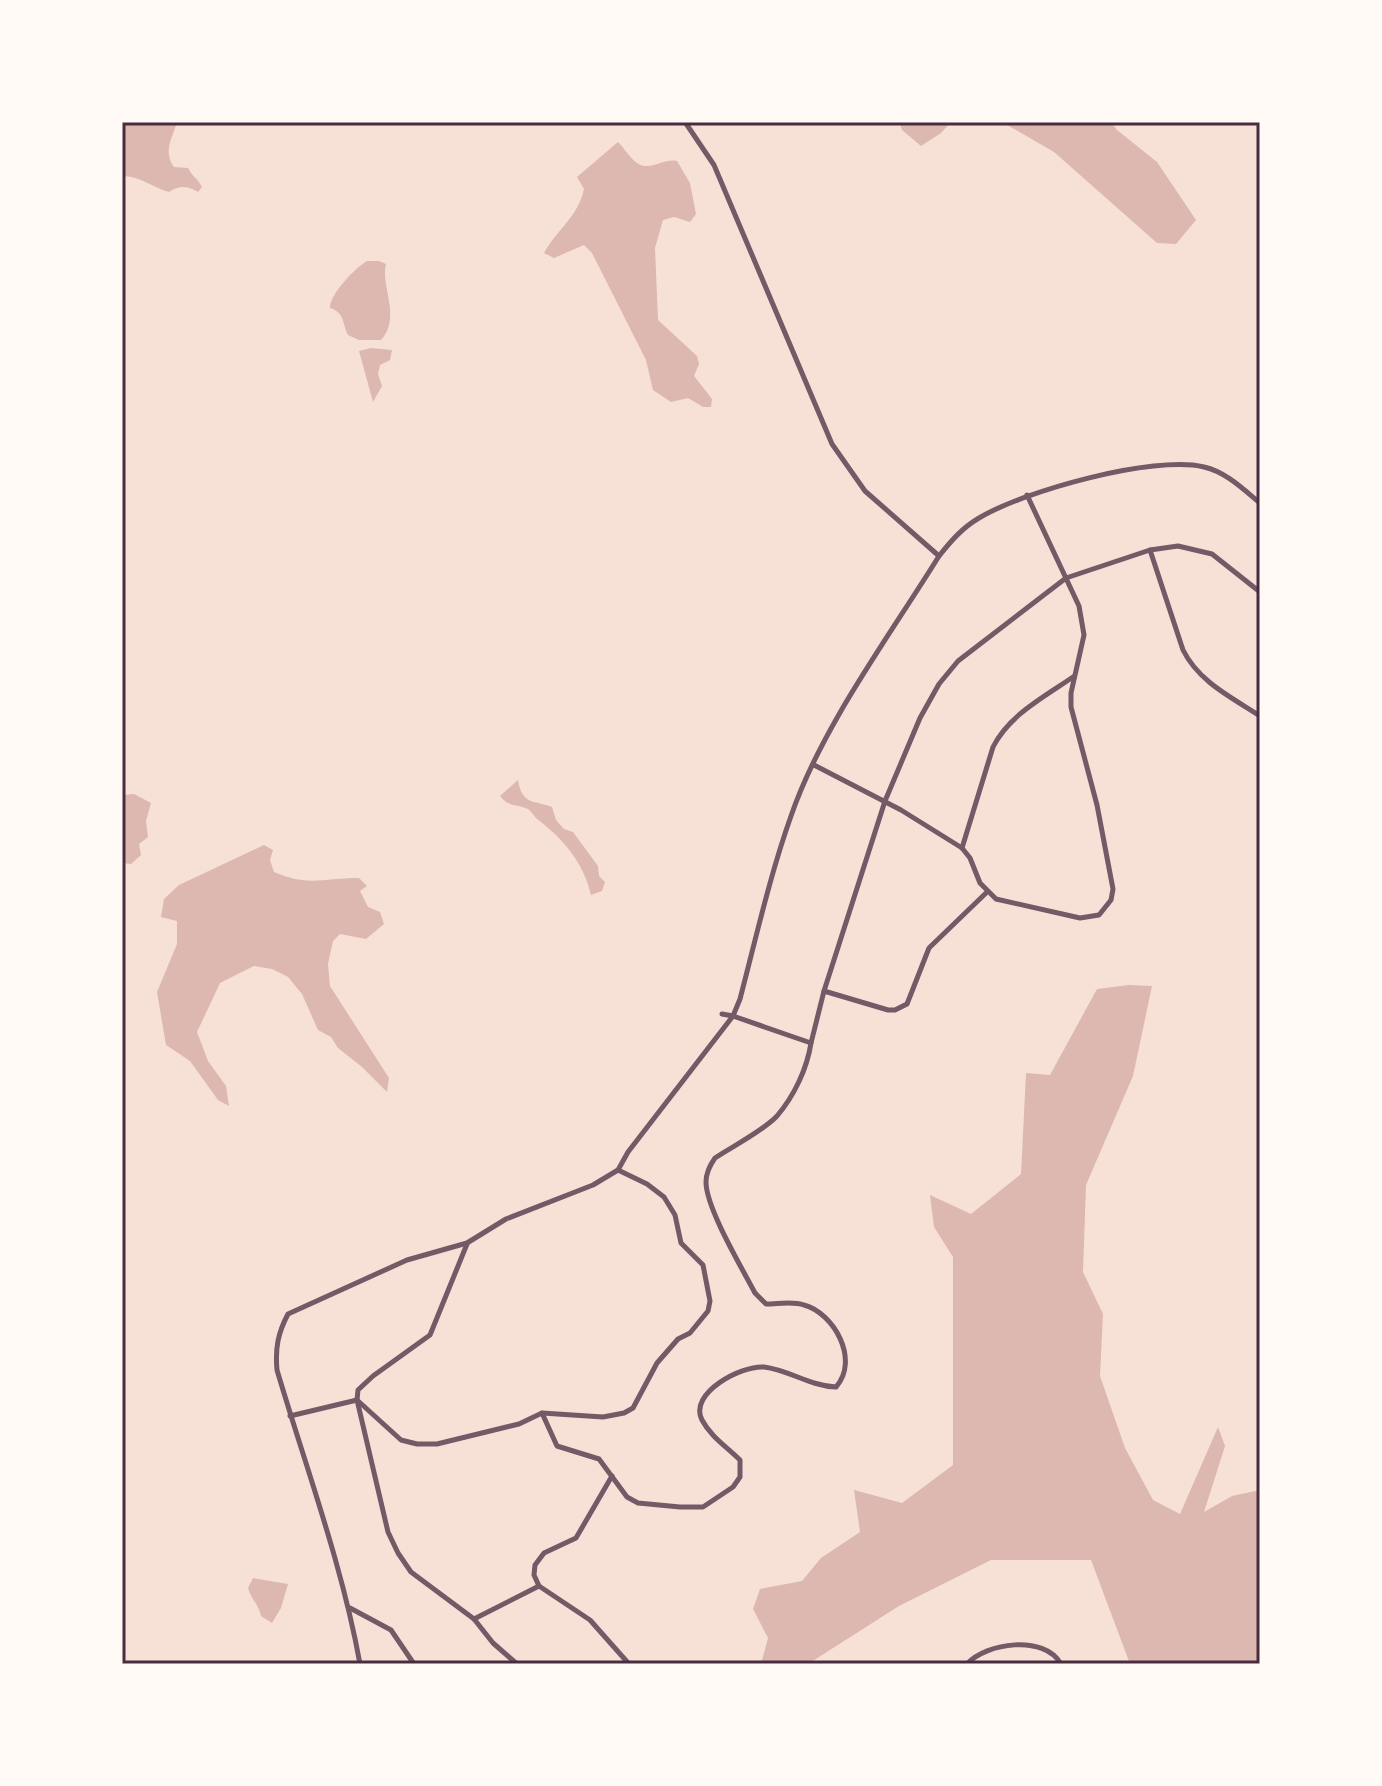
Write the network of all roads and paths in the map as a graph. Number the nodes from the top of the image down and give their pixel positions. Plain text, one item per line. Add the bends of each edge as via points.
1 (685, 122) edge
2 (1027, 495) junction
3 (1260, 503) edge
4 (1150, 550) junction
5 (939, 556) junction
6 (1066, 578) junction
7 (1260, 592) edge
8 (1074, 676) junction
9 (1260, 716) edge
10 (814, 765) junction
11 (885, 801) junction
12 (962, 848) junction
13 (986, 892) junction
14 (824, 991) junction
15 (722, 1014) dead end
16 (733, 1016) junction
17 (811, 1043) junction
18 (618, 1170) junction
19 (467, 1243) junction
20 (357, 1400) junction
21 (542, 1413) junction
22 (290, 1416) junction
23 (612, 1476) junction
24 (539, 1586) junction
25 (349, 1607) junction
26 (474, 1619) junction
27 (360, 1664) edge
28 (414, 1664) edge
29 (517, 1664) edge
30 (629, 1664) edge
31 (967, 1664) edge
32 (1061, 1664) edge

1 - 5 street via 714,165 832,444 865,491
2 - 3 street via 1140,468 1185,464 1224,475
2 - 5 street via 979,517
2 - 6 street
4 - 6 street
4 - 7 street via 1178,546 1212,554
4 - 9 street via 1190,664
5 - 10 street via 835,721
6 - 8 street via 1083,622 1083,648
6 - 11 street via 958,661 939,684
8 - 12 street via 1010,721 1000,734
8 - 13 street via 1071,707 1097,805 1111,900 1099,915 1080,918 1006,903
10 - 11 street
10 - 16 street via 791,814
11 - 12 street
11 - 14 street
12 - 13 street
13 - 14 street via 929,948 902,1008 888,1010
14 - 17 street
15 - 16 street
16 - 17 street
16 - 18 street
17 - 23 street via 808,1062 775,1118 715,1158 706,1184 755,1293 766,1304 814,1308 844,1344 846,1370 836,1387 756,1367 739,1371 711,1390 702,1401 701,1418 741,1467 733,1487 703,1507 638,1503
18 - 19 street via 506,1219
18 - 21 street via 664,1197 675,1215 681,1243 703,1265 708,1311 657,1363 633,1408 603,1417
19 - 20 street via 430,1335 373,1376 358,1390
19 - 22 street via 407,1260 288,1314 275,1349
20 - 21 street via 401,1440 417,1444 519,1424
20 - 22 street
20 - 26 street via 388,1532 398,1553 411,1572
21 - 23 street via 557,1446 599,1459
22 - 25 street
23 - 24 street via 576,1538 539,1558 534,1575
24 - 26 street
24 - 30 street via 590,1620
25 - 27 street
25 - 28 street via 391,1630
26 - 29 street
31 - 32 street via 993,1647 1029,1646 1045,1650

